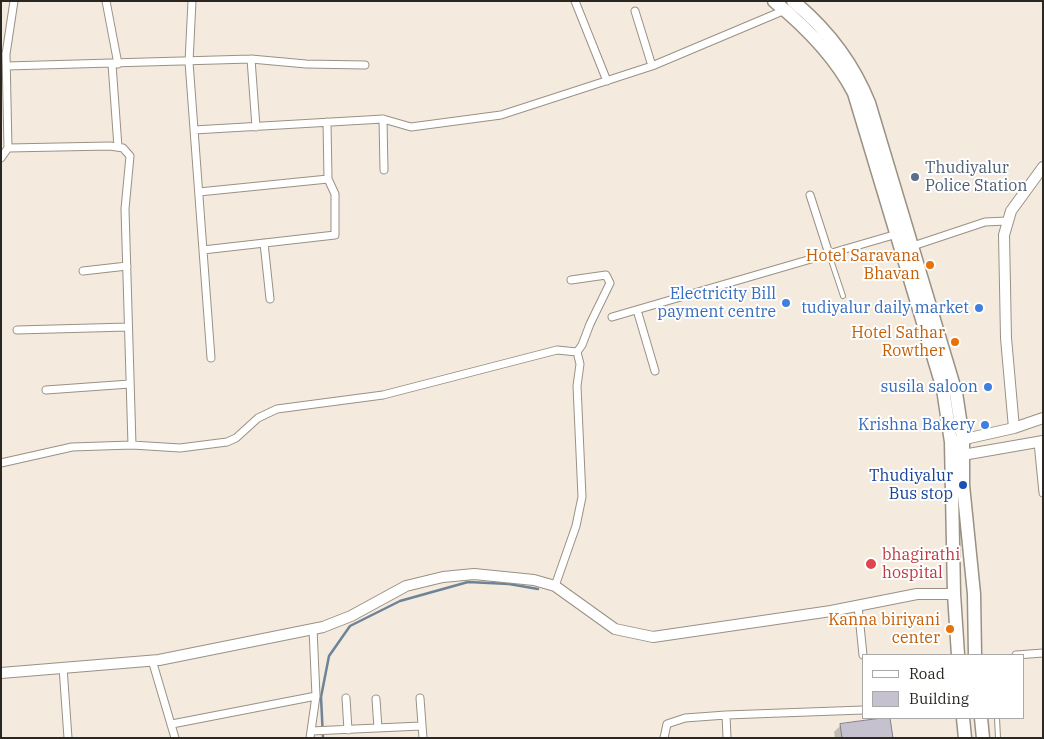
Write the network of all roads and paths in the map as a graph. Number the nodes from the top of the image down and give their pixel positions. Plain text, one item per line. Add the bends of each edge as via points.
1 (14, 1) edge
2 (106, 1) edge
3 (192, 1) edge
4 (575, 1) edge
5 (774, 1) edge
6 (789, 6) edge
7 (635, 11) dead end
8 (4, 54) edge
9 (251, 59) junction
10 (188, 62) junction
11 (115, 64) junction
12 (365, 65) dead end
13 (7, 66) junction
14 (652, 66) junction
15 (606, 81) junction
16 (383, 119) junction
17 (327, 122) junction
18 (256, 126) junction
19 (194, 130) junction
20 (118, 147) junction
21 (8, 148) junction
22 (1, 158) edge
23 (1043, 167) edge
24 (384, 170) dead end
25 (328, 179) junction
26 (199, 192) junction
27 (810, 195) dead end
28 (1007, 221) junction
29 (897, 234) junction
30 (264, 243) junction
31 (913, 246) junction
32 (203, 250) junction
33 (829, 254) junction
34 (127, 266) junction
35 (84, 271) dead end
36 (571, 280) dead end
37 (843, 296) dead end
38 (270, 299) dead end
39 (637, 310) junction
40 (612, 318) dead end
41 (128, 327) junction
42 (17, 330) dead end
43 (577, 352) junction
44 (211, 358) dead end
45 (656, 371) dead end
46 (130, 384) junction
47 (46, 390) dead end
48 (1043, 418) edge
49 (1014, 428) junction
50 (957, 441) junction
51 (1040, 442) edge
52 (132, 445) junction
53 (957, 456) junction
54 (1, 463) edge
55 (1043, 493) edge
56 (554, 586) junction
57 (954, 594) junction
58 (858, 606) junction
59 (313, 629) junction
60 (1043, 653) edge
61 (863, 654) edge
62 (958, 654) edge
63 (975, 654) edge
64 (1024, 654) edge
65 (152, 660) junction
66 (63, 667) junction
67 (1, 673) edge
68 (316, 696) junction
69 (346, 698) dead end
70 (420, 698) dead end
71 (376, 700) dead end
72 (862, 710) edge
73 (726, 714) junction
74 (963, 719) edge
75 (981, 719) edge
76 (997, 719) edge
77 (172, 724) junction
78 (422, 726) junction
79 (378, 728) junction
80 (348, 730) junction
81 (313, 733) edge
82 (68, 738) edge
83 (174, 738) edge
84 (423, 738) edge
85 (664, 738) edge
86 (727, 738) edge
87 (965, 738) edge
88 (983, 738) edge
89 (998, 738) edge

1 - 8 street
2 - 11 street
3 - 10 street
4 - 15 street
5 - 6 highway
6 - 14 street
6 - 29 highway via 798,21 832,58 854,94
6 - 31 highway via 828,34 860,79
7 - 14 street
8 - 13 street
9 - 10 street
9 - 12 street
9 - 18 street
10 - 11 street
10 - 19 street
11 - 13 street
11 - 20 street
13 - 21 street
14 - 15 street
15 - 16 street via 501,115 411,127
16 - 17 street
16 - 24 street
17 - 18 street
17 - 25 street
18 - 19 street
19 - 26 street
20 - 21 street
20 - 34 street via 130,156 125,209
21 - 22 street
23 - 28 main road via 1010,210
25 - 26 street
25 - 30 street via 336,194 335,235
26 - 32 street
27 - 33 street
28 - 31 street via 985,222
28 - 49 main road via 1004,235 1006,338
29 - 33 street
29 - 50 highway
30 - 32 street
30 - 38 street
31 - 50 highway via 956,393
32 - 44 street
33 - 37 lane
33 - 39 street
34 - 35 street
34 - 41 street
36 - 43 street via 606,276 610,283
39 - 40 street
39 - 45 street
41 - 42 street
41 - 46 street
43 - 52 street via 557,350 383,395 277,409 258,418 227,442 180,448
43 - 56 street via 580,364 577,386 582,497 576,526
46 - 47 street
46 - 52 street
48 - 49 main road
49 - 50 main road
50 - 53 highway
51 - 53 main road
51 - 55 street
52 - 54 street via 72,447
53 - 57 highway
53 - 63 highway via 974,594
56 - 58 main road via 615,629 653,637
56 - 59 main road via 503,576 443,577 406,586 351,616
57 - 58 main road via 917,594
57 - 62 highway
58 - 61 street
59 - 65 main road
59 - 68 street
60 - 64 street
65 - 66 main road
65 - 77 street
66 - 67 main road
66 - 82 street
68 - 77 street
68 - 81 street
69 - 80 street
70 - 78 street
71 - 79 street
72 - 73 street
73 - 85 street via 684,718 666,724
73 - 86 street
74 - 87 highway
75 - 88 highway
76 - 89 lane
77 - 83 street
78 - 79 street
78 - 84 street
79 - 80 street
80 - 81 street

